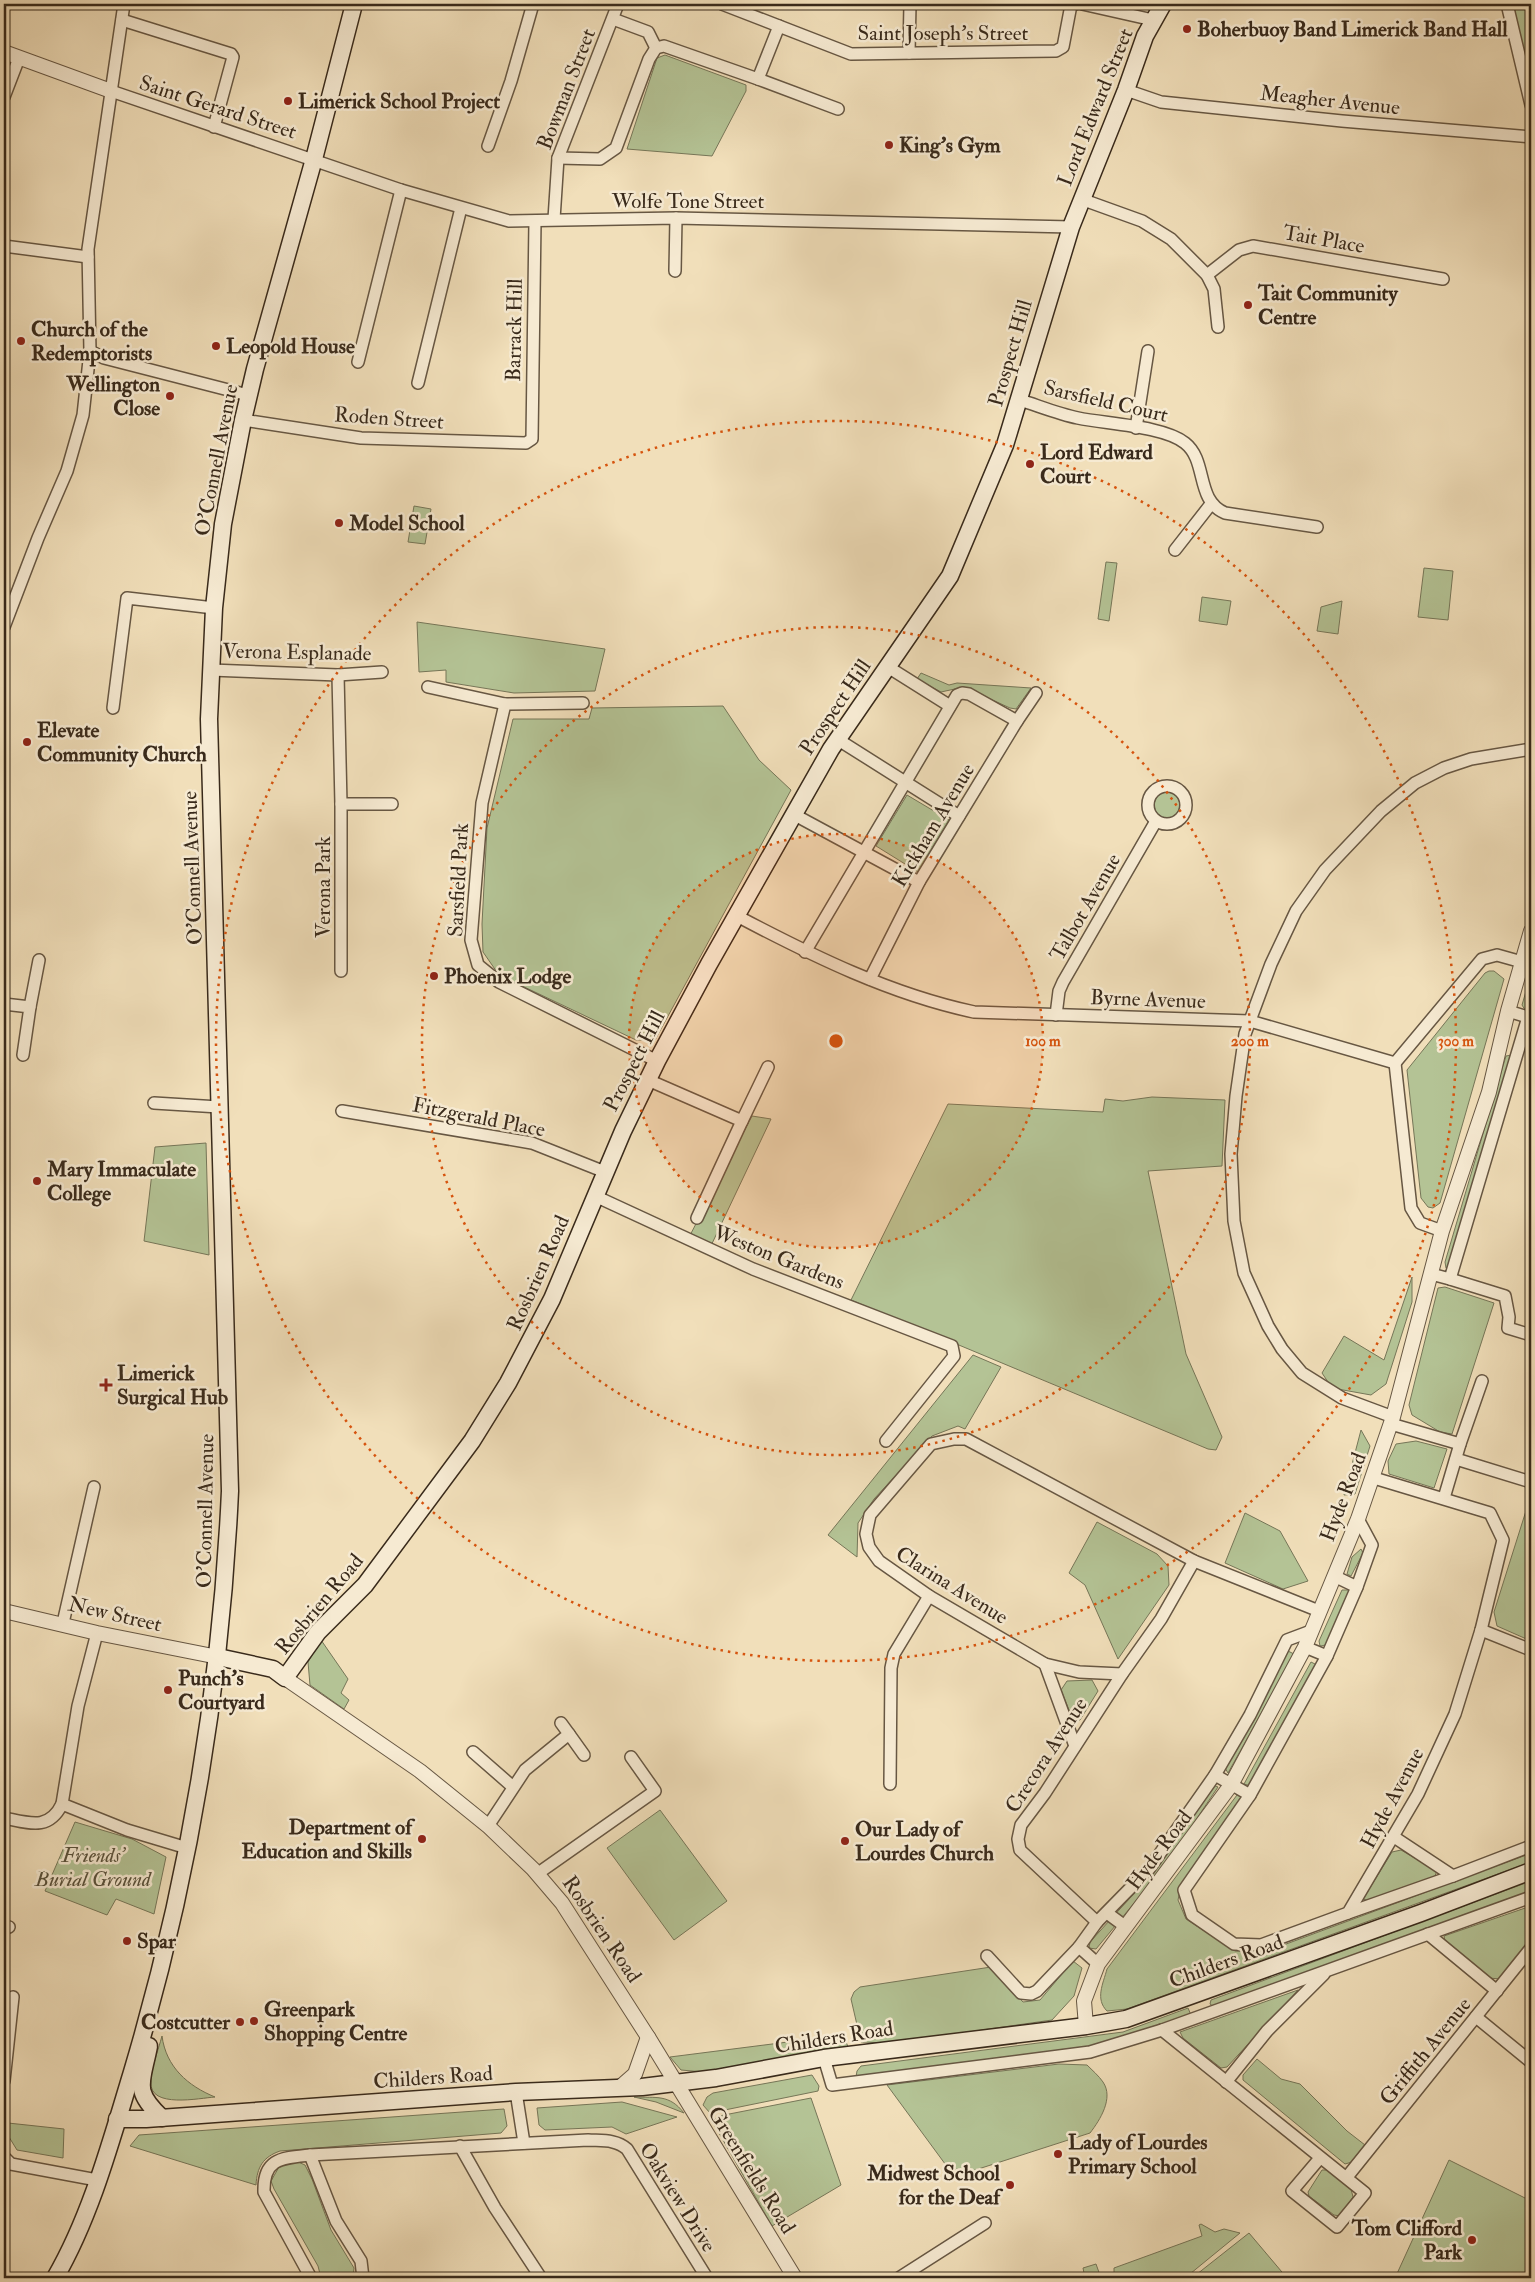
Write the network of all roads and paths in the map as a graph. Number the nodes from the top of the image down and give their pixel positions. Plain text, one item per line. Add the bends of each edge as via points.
1 (124, 4) edge
2 (354, 4) edge
3 (533, 4) edge
4 (618, 4) edge
5 (722, 4) edge
6 (910, 4) edge
7 (1076, 4) edge
8 (1082, 4) edge
9 (1163, 4) edge
10 (1507, 4) edge
11 (612, 19) junction
12 (122, 20) junction
13 (1154, 20) junction
14 (778, 26) junction
15 (656, 48) junction
16 (4, 52) edge
17 (909, 53) junction
18 (19, 58) junction
19 (758, 79) junction
20 (111, 90) junction
21 (1126, 90) junction
22 (4, 97) edge
23 (1531, 104) edge
24 (838, 109) dead end
25 (214, 127) junction
26 (1531, 137) edge
27 (488, 146) dead end
28 (558, 158) junction
29 (314, 159) junction
30 (401, 190) junction
31 (1082, 199) junction
32 (461, 208) junction
33 (676, 218) junction
34 (554, 219) junction
35 (535, 221) junction
36 (1071, 227) junction
37 (4, 246) edge
38 (88, 257) junction
39 (674, 271) dead end
40 (1207, 275) junction
41 (1444, 279) dead end
42 (1218, 327) dead end
43 (90, 351) junction
44 (1148, 351) dead end
45 (358, 362) dead end
46 (418, 383) dead end
47 (248, 395) junction
48 (1020, 400) junction
49 (243, 420) junction
50 (1136, 428) junction
51 (532, 440) joint
52 (1211, 504) junction
53 (1317, 527) dead end
54 (1175, 550) dead end
55 (214, 608) junction
56 (7, 612) edge
57 (4, 627) edge
58 (888, 667) junction
59 (211, 670) junction
60 (382, 672) dead end
61 (338, 675) junction
62 (428, 687) dead end
63 (1036, 693) dead end
64 (583, 703) dead end
65 (505, 704) junction
66 (950, 706) junction
67 (113, 708) dead end
68 (1017, 721) junction
69 (838, 739) junction
70 (1531, 749) edge
71 (905, 784) junction
72 (342, 804) junction
73 (392, 804) dead end
74 (793, 814) junction
75 (959, 816) junction
76 (1156, 821) dead end
77 (864, 854) junction
78 (919, 882) junction
79 (737, 916) junction
80 (1531, 931) edge
81 (805, 952) junction
82 (39, 960) dead end
83 (1522, 962) junction
84 (341, 971) dead end
85 (870, 980) junction
86 (4, 1004) edge
87 (30, 1007) junction
88 (1508, 1010) junction
89 (1056, 1015) junction
90 (1530, 1018) edge
91 (1250, 1021) junction
92 (23, 1055) dead end
93 (657, 1061) junction
94 (1395, 1063) junction
95 (768, 1067) dead end
96 (648, 1080) junction
97 (154, 1103) dead end
98 (219, 1107) junction
99 (342, 1111) dead end
100 (742, 1121) junction
101 (605, 1172) junction
102 (595, 1196) junction
103 (697, 1218) dead end
104 (1442, 1231) junction
105 (1431, 1274) junction
106 (1450, 1279) junction
107 (1531, 1335) edge
108 (1482, 1381) dead end
109 (1392, 1420) junction
110 (886, 1441) dead end
111 (1460, 1444) junction
112 (1456, 1459) junction
113 (1374, 1478) junction
114 (1531, 1482) edge
115 (94, 1487) dead end
116 (1444, 1498) junction
117 (1358, 1519) junction
118 (1194, 1561) junction
119 (1334, 1576) junction
120 (1358, 1587) junction
121 (929, 1596) junction
122 (4, 1611) edge
123 (1319, 1611) junction
124 (63, 1623) junction
125 (1481, 1630) junction
126 (1311, 1631) junction
127 (97, 1633) junction
128 (1305, 1647) junction
129 (1531, 1650) edge
130 (1327, 1656) junction
131 (218, 1657) junction
132 (1045, 1664) junction
133 (1122, 1674) junction
134 (286, 1678) junction
135 (561, 1723) dead end
136 (569, 1734) junction
137 (1075, 1746) junction
138 (473, 1752) dead end
139 (584, 1755) dead end
140 (631, 1757) dead end
141 (1215, 1775) junction
142 (890, 1784) dead end
143 (1232, 1785) junction
144 (513, 1787) junction
145 (1250, 1795) junction
146 (62, 1804) junction
147 (4, 1818) edge
148 (488, 1826) junction
149 (1394, 1837) junction
150 (1531, 1846) edge
151 (187, 1848) junction
152 (1531, 1871) edge
153 (537, 1874) junction
154 (1453, 1876) junction
155 (1531, 1897) edge
156 (1107, 1913) junction
157 (1348, 1913) junction
158 (1097, 1922) junction
159 (1126, 1928) junction
160 (1428, 1934) junction
161 (1079, 1947) junction
162 (1531, 1948) edge
163 (987, 1956) dead end
164 (1098, 1964) junction
165 (1327, 1971) junction
166 (1497, 1991) junction
167 (1196, 1994) junction
168 (14, 1997) dead end
169 (1204, 2015) junction
170 (1476, 2017) junction
171 (1086, 2026) junction
172 (145, 2029) junction
173 (1162, 2030) junction
174 (648, 2037) junction
175 (824, 2058) junction
176 (1531, 2062) edge
177 (4, 2081) edge
178 (1226, 2082) junction
179 (675, 2083) junction
180 (619, 2088) junction
181 (516, 2092) junction
182 (162, 2118) junction
183 (118, 2119) junction
184 (524, 2143) junction
185 (460, 2146) junction
186 (310, 2156) junction
187 (4, 2157) edge
188 (1320, 2158) junction
189 (1347, 2177) junction
190 (97, 2180) junction
191 (985, 2223) dead end
192 (55, 2278) edge
193 (311, 2278) edge
194 (363, 2278) edge
195 (541, 2278) edge
196 (707, 2278) edge
197 (795, 2278) edge
198 (898, 2278) edge

1 - 12 street
2 - 29 main road, O'Connell Avenue
3 - 27 street
4 - 11 street, Bowman Street
5 - 14 street, Saint Joseph's Street
6 - 17 street
7 - 17 street, Saint Joseph's Street via 1071,5 1063,47 1056,52
8 - 13 street
9 - 13 main road, Lord Edward Street
10 - 23 street
11 - 15 street via 648,32
11 - 28 street, Bowman Street
12 - 20 street
12 - 25 street via 231,54 233,57
13 - 21 main road, Lord Edward Street
14 - 17 street, Saint Joseph's Street via 850,54
14 - 19 street
15 - 19 street via 664,46
15 - 28 street via 616,148 600,159
16 - 18 street
18 - 20 street
18 - 22 street
19 - 24 street
20 - 25 street, Saint Gerard Street
20 - 38 street
21 - 26 street, Meagher Avenue via 1161,102
21 - 31 main road, Lord Edward Street
25 - 29 street, Saint Gerard Street
28 - 34 street, Bowman Street
29 - 30 street, Wolfe Tone Street
29 - 47 main road, O'Connell Avenue
30 - 32 street, Wolfe Tone Street
30 - 45 street
31 - 36 main road, Lord Edward Street
31 - 40 street via 1142,221 1171,239
32 - 35 street, Wolfe Tone Street via 509,221
32 - 46 street
33 - 34 street, Wolfe Tone Street
33 - 36 street, Wolfe Tone Street
33 - 39 street
34 - 35 street, Wolfe Tone Street
35 - 51 street, Barrack Hill
36 - 48 main road, Prospect Hill
37 - 38 street
38 - 43 street
40 - 41 street, Tait Place via 1238,250 1254,246
40 - 42 street via 1214,289
43 - 47 street via 104,358
43 - 56 street via 84,415 67,471
44 - 50 street
47 - 49 main road, O'Connell Avenue
48 - 50 street, Sarsfield Court via 1076,418
48 - 58 main road, Prospect Hill via 1005,445 950,576
49 - 51 street, Roden Street via 361,438 526,443
49 - 55 main road, O'Connell Avenue via 223,524
50 - 52 street, Sarsfield Court via 1158,430 1190,447 1198,461 1204,490
52 - 53 street via 1224,513
52 - 54 street
55 - 59 main road, O'Connell Avenue
55 - 67 street via 127,598
56 - 57 street
58 - 66 street
58 - 69 main road, Prospect Hill
59 - 61 street, Verona Esplanade
59 - 98 main road, O'Connell Avenue via 209,719
60 - 61 street, Verona Esplanade
61 - 72 street, Verona Park
62 - 65 street
63 - 68 street, Kickham Avenue
64 - 65 street
65 - 93 street, Sarsfield Park via 482,803 471,940 478,965 499,982
66 - 68 street via 957,695 969,694
66 - 71 street
68 - 75 street, Kickham Avenue
69 - 71 street
69 - 74 main road, Prospect Hill
70 - 91 street via 1471,759 1444,768 1420,779 1381,811 1324,870 1296,911 1271,964
71 - 75 street
71 - 77 street
72 - 73 street
72 - 84 street, Verona Park
74 - 77 street
74 - 79 main road, Prospect Hill
75 - 78 street, Kickham Avenue
76 - 89 street, Talbot Avenue via 1063,982
77 - 78 street
77 - 81 street
78 - 85 street, Kickham Avenue
79 - 81 street, Byrne Avenue
79 - 93 main road, Prospect Hill
80 - 83 street, Hyde Road
81 - 85 street, Byrne Avenue
82 - 87 street
83 - 88 street, Hyde Road
83 - 94 street via 1497,955 1482,959
85 - 89 street, Byrne Avenue via 933,1003 974,1012
86 - 87 street
87 - 92 street
88 - 90 street
88 - 104 street, Hyde Road via 1489,1092
89 - 91 street, Byrne Avenue
90 - 106 street
91 - 94 street, Byrne Avenue
91 - 109 street via 1245,1034 1236,1096 1231,1154 1234,1221 1244,1272 1268,1326 1302,1373 1342,1398
93 - 96 main road, Prospect Hill
94 - 104 street via 1411,1208 1420,1223
95 - 100 street
96 - 100 street
96 - 101 main road, Prospect Hill
97 - 98 street
98 - 131 main road, O'Connell Avenue via 230,1491
99 - 101 street, Fitzgerald Place via 532,1143
100 - 103 street
101 - 102 main road, Prospect Hill
102 - 110 street, Weston Gardens via 753,1269 952,1346 954,1356
102 - 134 main road, Rosbrien Road via 532,1339 472,1441 365,1585 318,1632
104 - 105 street, Hyde Road
105 - 106 street
105 - 109 street, Hyde Road
106 - 107 street via 1505,1296 1508,1328
108 - 111 street
109 - 111 street
109 - 113 street, Hyde Road
111 - 112 street
112 - 114 street
112 - 116 street
113 - 116 street, Hyde Avenue
113 - 117 street, Hyde Road
115 - 124 street
116 - 125 street, Hyde Avenue via 1490,1513 1503,1540
117 - 119 street, Hyde Road
117 - 120 street via 1372,1545
118 - 121 street, Clarina Avenue via 966,1440 954,1439 931,1444 870,1514 866,1534 869,1547 879,1561
118 - 123 street, Clarina Avenue
118 - 133 street via 1161,1619
119 - 120 street
119 - 123 street, Hyde Road
120 - 130 street
121 - 132 street, Clarina Avenue
121 - 142 street via 894,1654 891,1668
122 - 124 street, New Street
123 - 126 street, Hyde Road
124 - 127 street, New Street
125 - 129 street
125 - 149 street, Hyde Avenue via 1455,1714
126 - 128 street, Hyde Road
126 - 141 street via 1287,1640 1250,1715
127 - 131 street, New Street
127 - 146 street via 78,1706
128 - 130 street
128 - 143 street, Hyde Road
130 - 145 street
131 - 134 main road via 273,1669
131 - 151 main road, O'Connell Avenue
132 - 133 street, Clarina Avenue via 1079,1672
132 - 137 street
133 - 137 street, Crecora Avenue
134 - 148 street, Rosbrien Road via 420,1771
135 - 136 street
136 - 139 street
136 - 144 street via 525,1770
137 - 158 street, Crecora Avenue via 1022,1825 1018,1839 1020,1850
138 - 144 street
140 - 153 street via 655,1791
141 - 143 street
141 - 156 street via 1149,1869
143 - 145 street
143 - 159 street, Hyde Road
144 - 148 street
145 - 157 street via 1184,1890 1192,1914 1234,1944 1261,1946
146 - 147 street via 57,1815 46,1823
146 - 151 street via 127,1830
148 - 153 street, Rosbrien Road
149 - 154 street
149 - 157 street, Hyde Avenue
150 - 154 street
151 - 172 main road, O'Connell Avenue
152 - 167 main road, Childers Road
153 - 174 street, Rosbrien Road via 562,1903
154 - 157 street
155 - 160 street
156 - 158 street
156 - 159 street
158 - 161 street
159 - 164 street, Hyde Road
160 - 165 street
160 - 166 street
161 - 163 street via 1041,1988 1031,1994 1021,1993
161 - 164 street
162 - 166 street, Griffith Avenue
164 - 171 street, Hyde Road via 1084,2001
165 - 169 street
165 - 178 street via 1267,2031
166 - 170 street, Griffith Avenue
167 - 169 street
167 - 171 main road, Childers Road via 1126,2019
168 - 177 street
169 - 173 street
170 - 176 street
170 - 189 street, Griffith Avenue
171 - 175 main road, Childers Road
172 - 182 main road via 149,2045 142,2094
172 - 183 main road, O'Connell Avenue
173 - 175 street via 1090,2052 832,2085
173 - 178 street
174 - 179 street, Rosbrien Road
174 - 180 street via 635,2074
175 - 179 main road, Childers Road
178 - 188 street
179 - 180 main road, Childers Road
179 - 197 street, Greenfields Road
180 - 181 main road, Childers Road
181 - 182 main road, Childers Road
181 - 184 street
182 - 183 main road, Childers Road
183 - 190 main road, O'Connell Avenue
184 - 185 street, Oakview Drive
184 - 196 street, Oakview Drive via 588,2140 622,2144
185 - 186 street, Oakview Drive
185 - 195 street via 495,2208
186 - 193 street, Oakview Drive via 287,2157 275,2162 267,2170 264,2192
186 - 194 street via 336,2221 361,2260
187 - 190 street via 11,2164
188 - 189 street
188 - 189 street via 1292,2191 1337,2226 1365,2194
190 - 192 main road, O'Connell Avenue
191 - 198 street

